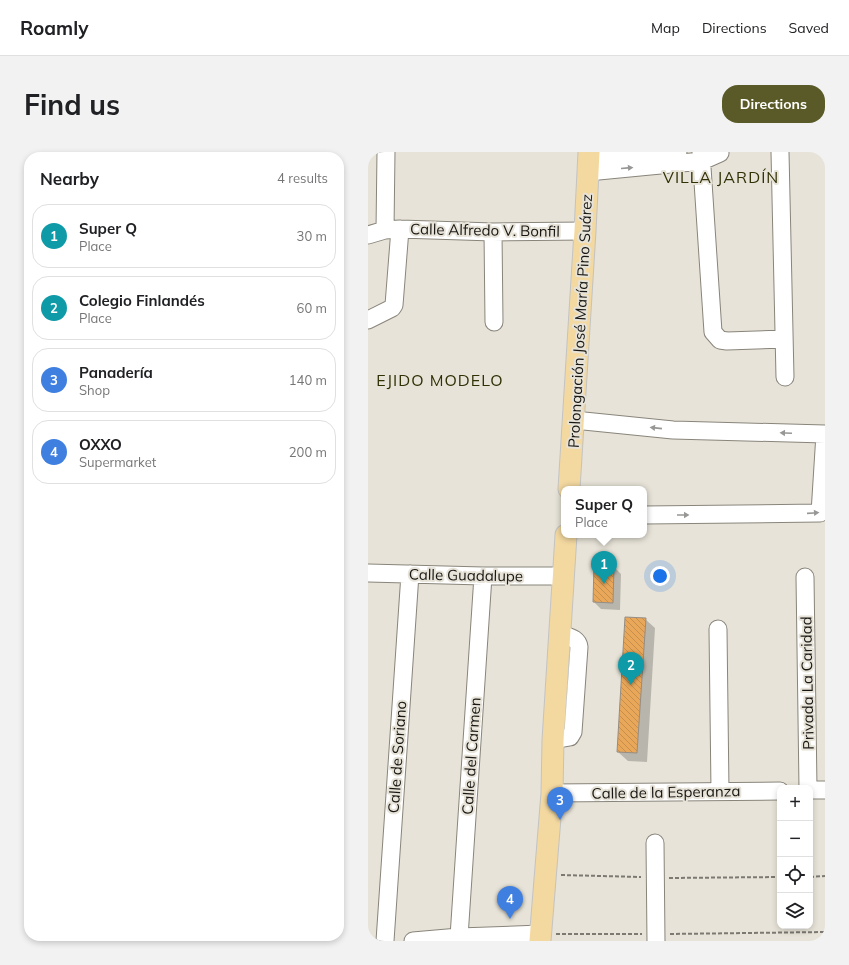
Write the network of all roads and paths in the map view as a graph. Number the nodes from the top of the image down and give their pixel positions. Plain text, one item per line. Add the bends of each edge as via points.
1 (386, 152) edge
2 (678, 152) edge
3 (780, 152) edge
4 (713, 154) edge
5 (588, 160) edge
6 (392, 230) junction
7 (585, 231) junction
8 (493, 232) junction
9 (368, 235) edge
10 (368, 320) edge
11 (494, 322) dead end
12 (784, 339) junction
13 (785, 377) dead end
14 (574, 420) junction
15 (825, 434) edge
16 (570, 486) edge
17 (647, 515) edge
18 (566, 538) edge
19 (368, 573) edge
20 (410, 574) junction
21 (483, 576) junction
22 (563, 576) junction
23 (806, 577) dead end
24 (718, 628) dead end
25 (808, 785) edge
26 (813, 790) edge
27 (825, 790) edge
28 (720, 791) junction
29 (777, 791) edge
30 (552, 793) junction
31 (655, 843) dead end
32 (813, 876) edge
33 (825, 876) edge
34 (825, 932) edge
35 (459, 937) junction
36 (540, 937) edge
37 (656, 938) edge
38 (385, 941) edge
39 (413, 941) edge

1 - 6 street
2 - 5 street
3 - 12 street
5 -> 4 street
4 - 12 street via 713,332 720,340 727,341
5 - 7 main road, Prolongación José María Pino Suárez
6 - 8 street, Calle Alfredo V. Bonfil
6 - 9 street, Calle Alfredo V. Bonfil
6 - 10 street via 394,305
7 - 8 street, Calle Alfredo V. Bonfil
7 - 14 main road, Prolongación José María Pino Suárez
8 - 11 street
12 - 13 street
15 -> 14 street via 673,430
14 - 16 main road, Prolongación José María Pino Suárez
17 -> 15 street via 820,513
18 - 22 main road
19 - 20 street, Calle Guadalupe
20 - 21 street, Calle Guadalupe
20 - 38 street, Calle de Soriano
21 - 22 street, Calle Guadalupe
21 - 35 street, Calle del Carmen
22 - 30 main road
23 - 25 street, Privada La Caridad
24 - 28 street
26 - 27 street
28 - 29 street, Calle de la Esperanza
28 - 30 street, Calle de la Esperanza
30 - 36 main road
31 - 37 street
32 - 33 path
34 - 37 path
35 - 36 street
35 - 39 street
36 - 37 path

